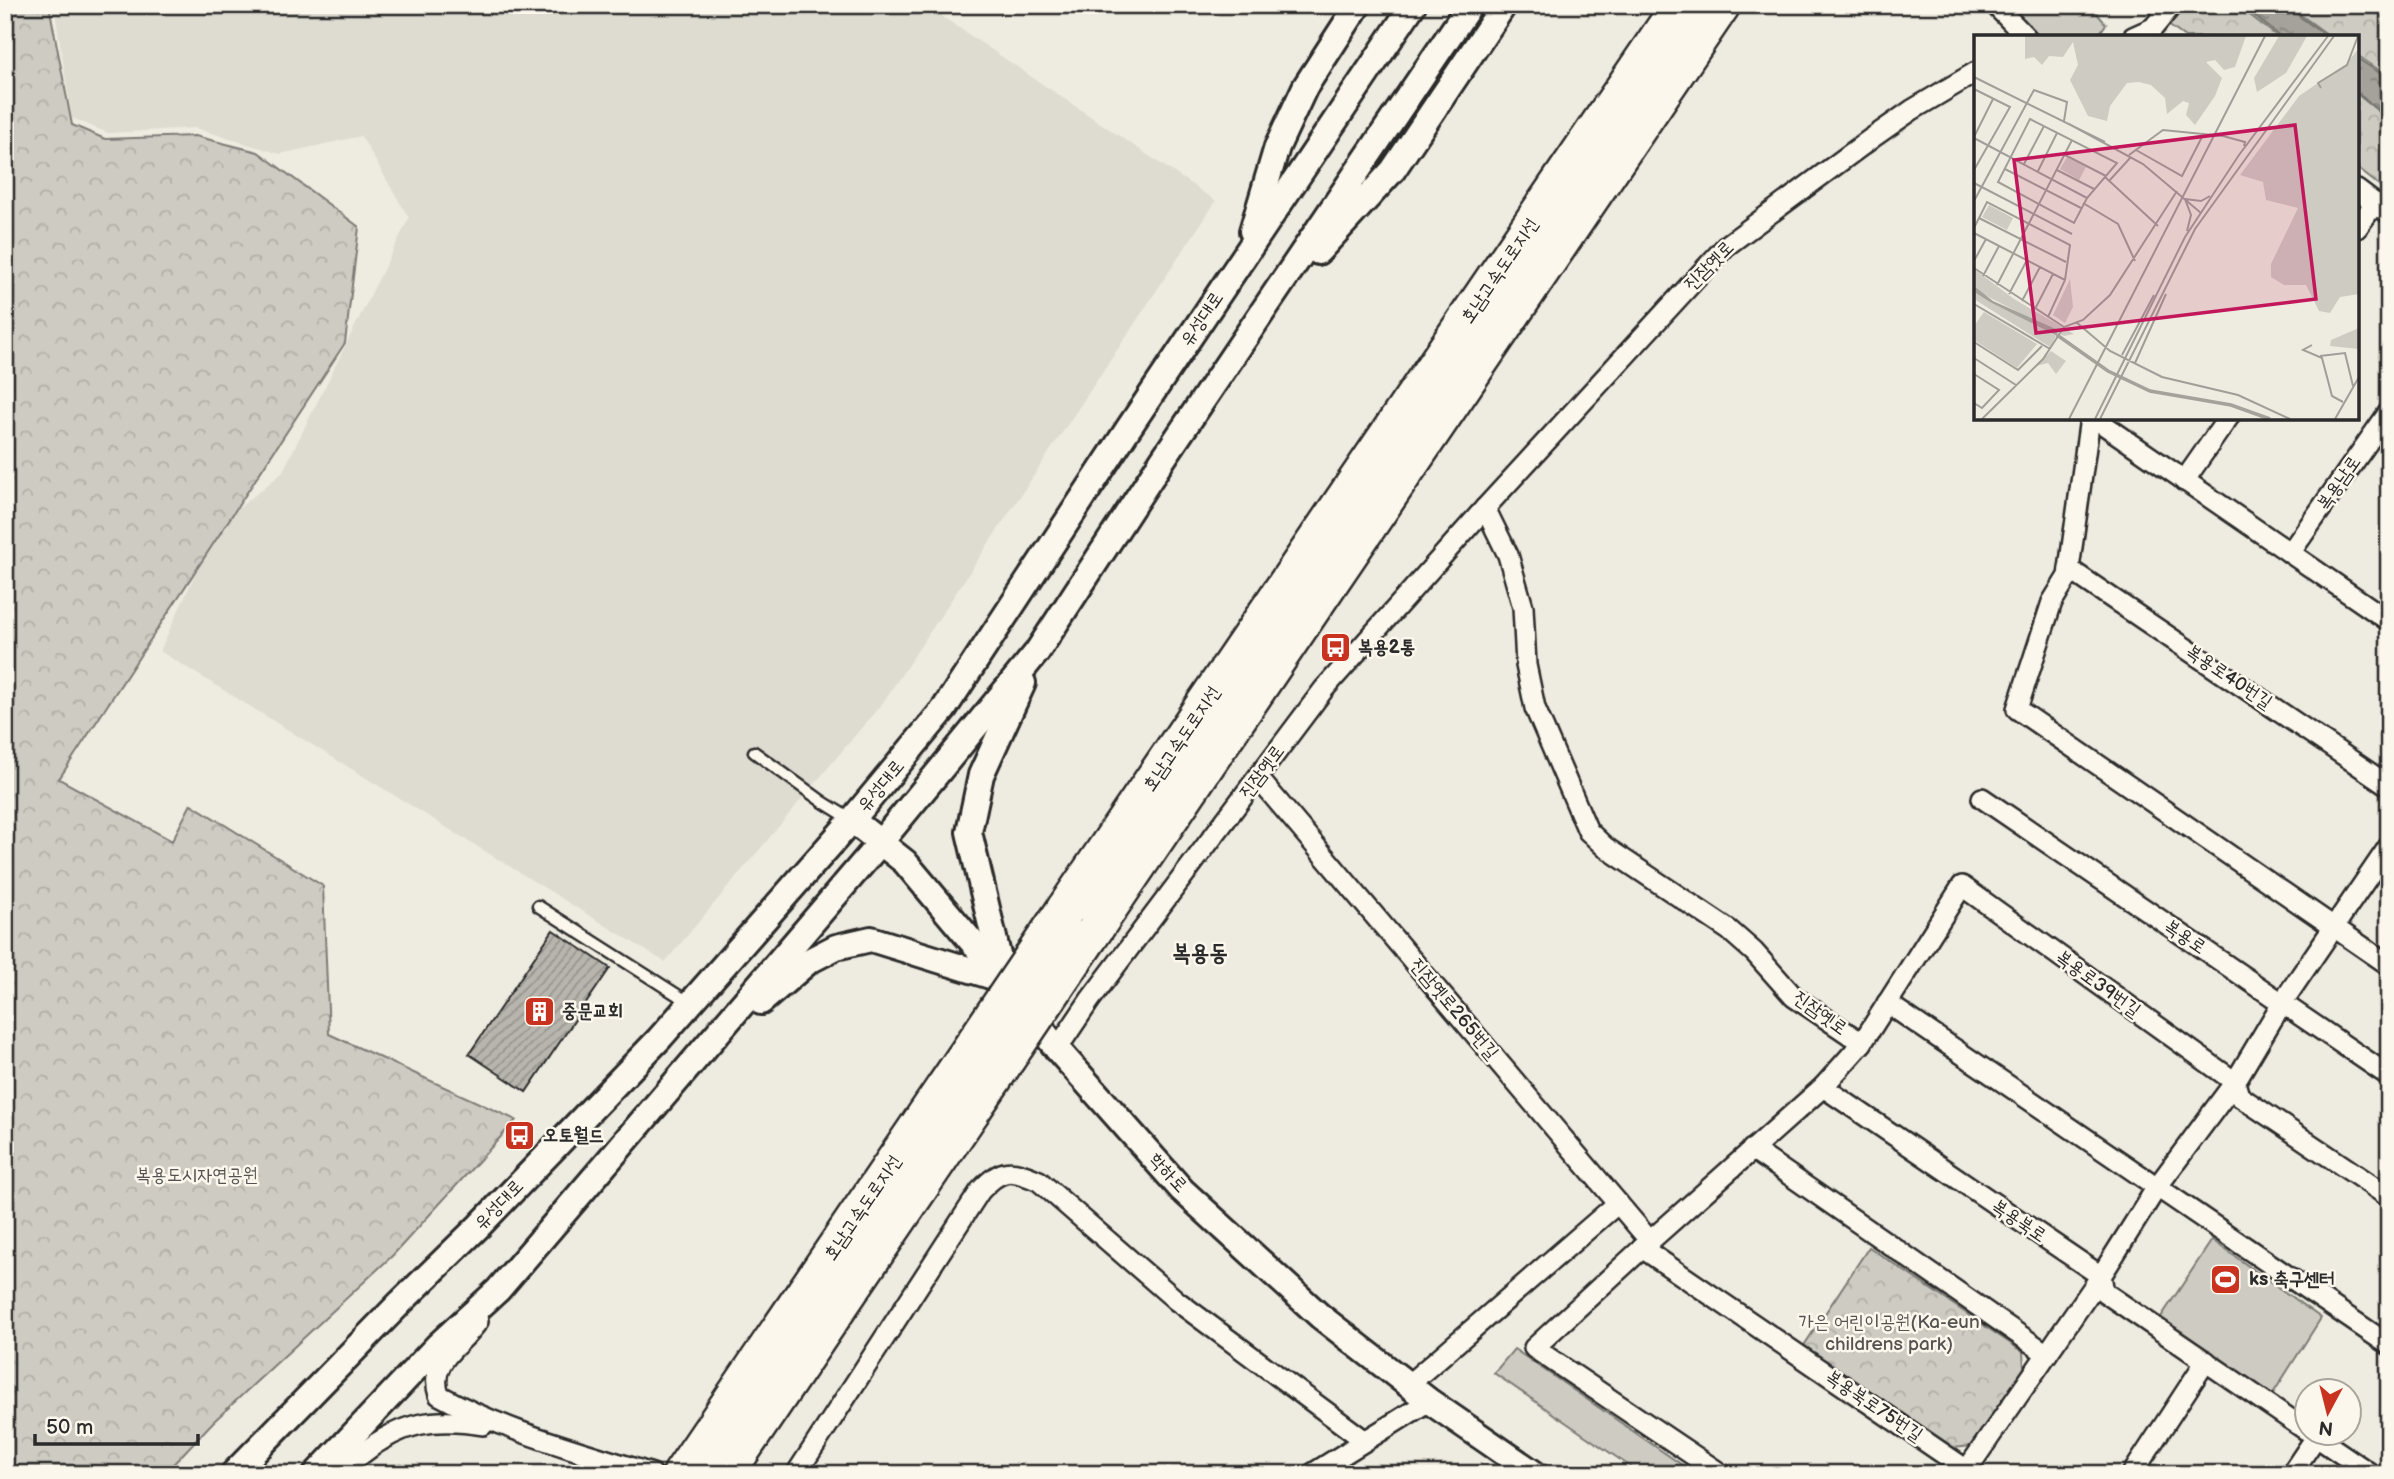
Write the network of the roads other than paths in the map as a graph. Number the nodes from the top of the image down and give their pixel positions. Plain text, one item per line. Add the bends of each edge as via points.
1 (1359, 5) edge
2 (1413, 5) edge
3 (1470, 5) edge
4 (1504, 5) edge
5 (1681, 5) edge
6 (1721, 5) edge
7 (1994, 5) edge
8 (2162, 22) edge
9 (2024, 35) edge
10 (2137, 35) edge
11 (1974, 73) edge
12 (2359, 191) edge
13 (2382, 208) edge
14 (2359, 227) edge
15 (1246, 253) junction
16 (1259, 318) junction
17 (2389, 412) edge
18 (2092, 420) edge
19 (2095, 420) edge
20 (2227, 420) edge
21 (2185, 481) junction
22 (1485, 508) junction
23 (2290, 553) junction
24 (2069, 569) junction
25 (2389, 621) edge
26 (1037, 652) junction
27 (754, 752) dead end
28 (1258, 778) junction
29 (2389, 786) edge
30 (1982, 798) dead end
31 (852, 820) junction
32 (880, 843) junction
33 (2389, 846) edge
34 (538, 906) dead end
35 (2333, 927) junction
36 (2389, 965) edge
37 (1004, 980) junction
38 (691, 1003) junction
39 (1888, 1003) junction
40 (2282, 1003) junction
41 (1862, 1042) junction
42 (1057, 1049) junction
43 (705, 1050) junction
44 (2389, 1076) edge
45 (2235, 1082) junction
46 (1823, 1087) junction
47 (959, 1098) junction
48 (1752, 1149) junction
49 (2157, 1187) junction
50 (2389, 1197) edge
51 (1618, 1203) junction
52 (1646, 1244) junction
53 (2101, 1276) junction
54 (498, 1290) junction
55 (2389, 1345) edge
56 (2047, 1354) junction
57 (2206, 1361) junction
58 (1408, 1385) junction
59 (1429, 1401) junction
60 (2292, 1419) edge
61 (522, 1431) junction
62 (1364, 1440) junction
63 (2304, 1448) edge
64 (2334, 1448) edge
65 (686, 1469) edge
66 (1965, 1472) edge
67 (233, 1474) edge
68 (316, 1474) edge
69 (337, 1474) edge
70 (652, 1474) edge
71 (725, 1474) edge
72 (796, 1474) edge
73 (1312, 1474) edge
74 (1535, 1474) edge
75 (1721, 1474) edge
76 (2132, 1474) edge
77 (2291, 1474) edge
78 (2371, 1474) edge

1 - 15 street via 1306,88 1277,147
2 - 15 street, 유성대로
3 - 16 street, 유성대로
4 - 16 street via 1393,170
5 - 47 highway, 호남고속도로지선, bridge via 1065,911
6 - 47 highway, 호남고속도로지선, bridge via 1088,938
7 - 9 street
8 - 10 street
11 - 22 street, 진잠옛로 via 1912,110 1726,246
12 - 13 street
13 - 14 street
15 - 31 street, 유성대로 via 944,709
16 - 26 street, 유성대로
17 - 23 street, 복용남로
18 - 24 street
19 - 21 street
20 - 21 street
21 - 23 street
22 - 28 street, 진잠옛로 via 1324,689
22 - 41 street, 진잠옛로 via 1508,555 1523,607 1526,665 1535,708 1588,831 1729,930 1794,997
23 - 25 street
24 - 29 street, 복용로40번길
24 - 35 street via 2052,602 2017,709
26 - 32 street, 유성대로
26 - 37 street via 981,775 969,832
27 - 31 lane
28 - 42 street, 진잠옛로
28 - 51 street, 진잠옛로265번길
30 - 40 street, 복용로
31 - 32 street, 학하로
31 - 38 street, 유성대로
32 - 37 street, 학하로 via 905,862
32 - 43 street, 유성대로
33 - 35 street
34 - 38 lane
35 - 36 street
35 - 40 street
37 - 42 street, 학하로
37 - 43 street via 871,939 836,947 809,961
38 - 67 street, 유성대로
39 - 41 street
39 - 45 street, 복용로39번길 via 1962,886
39 - 49 street
40 - 44 street, 복용로
40 - 45 street
41 - 46 street
42 - 58 street, 학하로 via 1182,1190 1320,1317
43 - 54 street, 유성대로
45 - 49 street
45 - 50 street, 복용로39번길 via 2239,1096
46 - 48 street
46 - 53 street, 복용북로
47 - 65 highway, 호남고속도로지선
47 - 71 highway, 호남고속도로지선
48 - 52 street
48 - 56 street
49 - 53 street
49 - 55 street
51 - 52 street, 진잠옛로265번길
51 - 58 street
52 - 66 street, 복용북로75번길
52 - 75 street via 1534,1348
53 - 56 street, 복용북로75번길
53 - 57 street, 복용북로 via 2104,1292
54 - 61 street via 474,1328 448,1354 435,1383 439,1395 458,1406
54 - 68 street, 유성대로 via 438,1345
56 - 66 street, 복용북로75번길
57 - 60 street, 복용북로
57 - 76 street
58 - 59 street, 학하로
59 - 62 street
59 - 74 street, 학하로
61 - 69 street via 450,1420 417,1424 389,1435
61 - 70 street
62 - 72 street via 1177,1301 1040,1181 1006,1171 994,1175 980,1191
62 - 73 street
63 - 77 street
64 - 78 street, 복용북로

